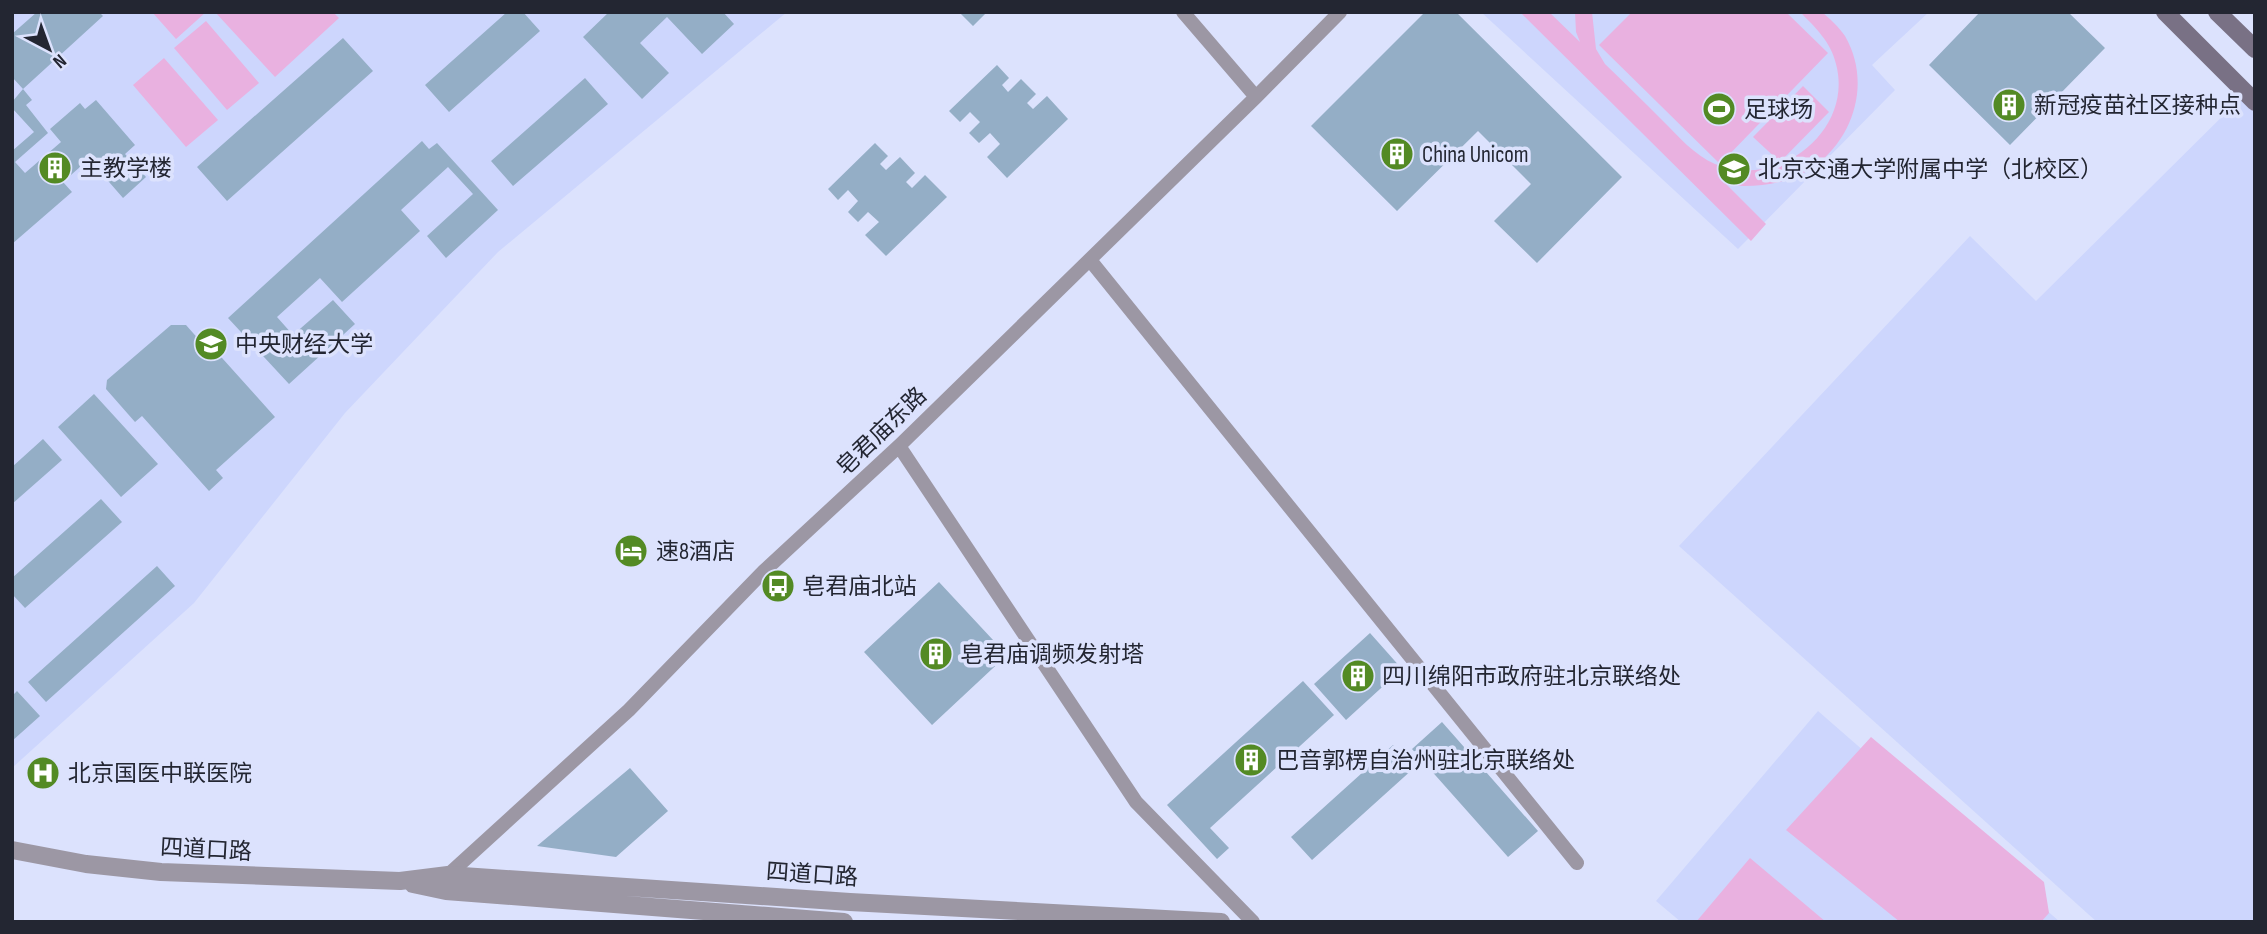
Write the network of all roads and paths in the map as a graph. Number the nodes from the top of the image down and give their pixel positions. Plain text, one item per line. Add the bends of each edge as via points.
1 (1183, 12) edge
2 (1340, 12) edge
3 (2165, 12) edge
4 (2217, 12) edge
5 (2255, 49) edge
6 (1256, 97) junction
7 (2255, 102) edge
8 (1090, 260) junction
9 (899, 446) junction
10 (12, 850) edge
11 (1577, 863) dead end
12 (448, 875) junction
13 (400, 881) junction
14 (715, 892) junction
15 (743, 918) edge
16 (844, 922) edge
17 (1221, 922) edge
18 (1253, 922) edge

1 - 6 street
2 - 6 street, 皂君庙东路
3 - 7 main road
4 - 5 main road
6 - 8 street, 皂君庙东路
8 - 9 street, 皂君庙东路
8 - 11 street
9 - 12 street, 皂君庙东路 via 764,571 629,710
9 - 18 street via 1136,802
10 - 13 street, 四道口路 via 161,872
12 - 13 street, 四道口路
12 - 14 street, 四道口路
13 - 15 street, 四道口路 via 446,891
14 - 15 street
14 - 17 street, 四道口路
15 - 16 street, 四道口路

